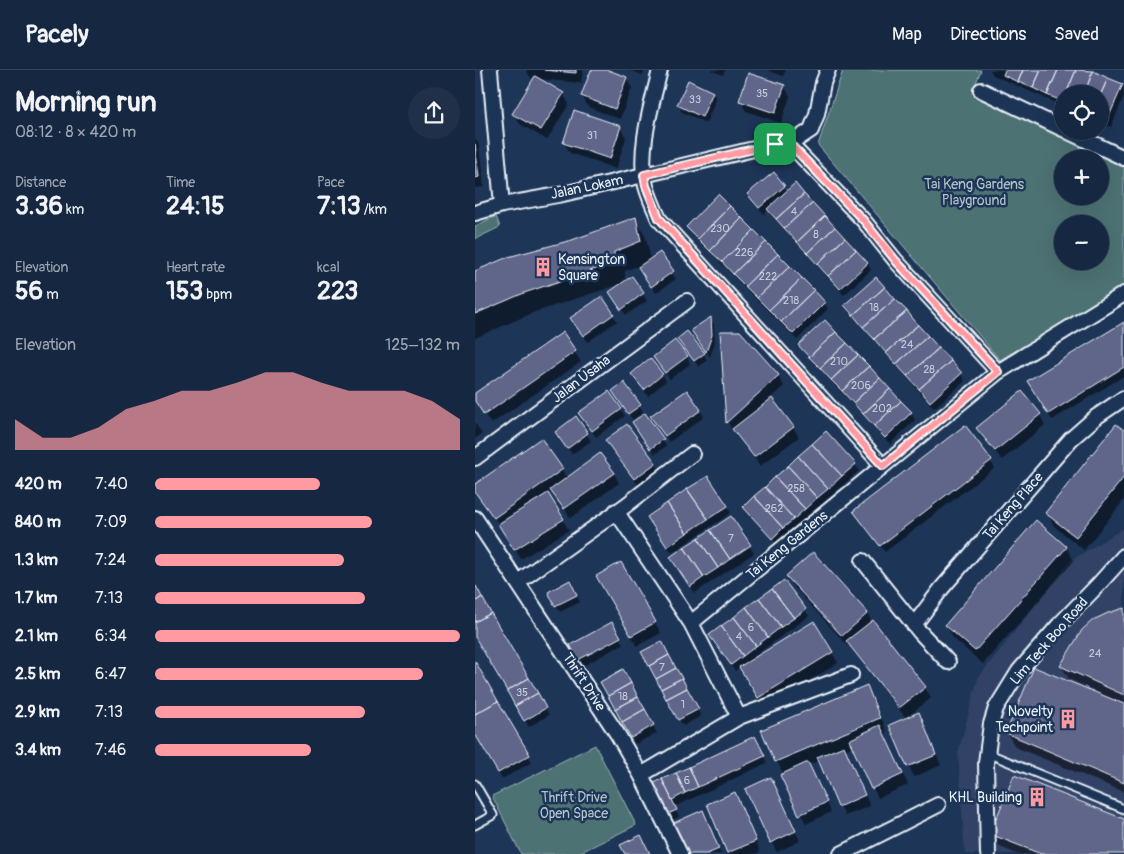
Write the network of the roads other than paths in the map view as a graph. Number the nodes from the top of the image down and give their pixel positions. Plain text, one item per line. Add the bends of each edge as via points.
1 (490, 70) edge
2 (660, 70) edge
3 (828, 70) edge
4 (981, 90) dead end
5 (1054, 125) edge
6 (1086, 140) edge
7 (790, 144) junction
8 (1124, 158) edge
9 (644, 175) junction
10 (502, 205) junction
11 (475, 213) edge
12 (1124, 294) edge
13 (687, 301) dead end
14 (998, 372) junction
15 (1124, 398) edge
16 (692, 454) dead end
17 (475, 458) edge
18 (883, 466) junction
19 (616, 511) junction
20 (475, 518) edge
21 (1124, 556) edge
22 (863, 561) dead end
23 (518, 582) junction
24 (691, 623) junction
25 (914, 625) junction
26 (948, 662) dead end
27 (851, 674) dead end
28 (739, 717) junction
29 (987, 753) junction
30 (641, 775) junction
31 (475, 784) edge
32 (938, 805) dead end
33 (1124, 809) edge
34 (475, 825) edge
35 (680, 854) edge
36 (841, 854) edge
37 (989, 854) edge

1 - 10 street
2 - 9 street via 643,163
3 - 7 street, Jalan Lokam via 811,130
4 - 5 street
6 - 8 street
7 - 9 street, Jalan Lokam via 775,144
7 - 14 street via 864,221 896,261
9 - 10 street, Jalan Lokam
9 - 18 street via 659,218
10 - 11 street, Jalan Lokam
12 - 14 street, Tai Keng Gardens
13 - 17 street, Jalan Usaha
14 - 18 street, Tai Keng Gardens
15 - 25 street, Tai Keng Place via 1071,439
16 - 19 street
18 - 24 street, Tai Keng Gardens
19 - 23 street
19 - 24 street
20 - 23 street, Thrift Drive
21 - 29 street, Lim Teck Boo Road via 1019,671 996,708
22 - 25 street
23 - 30 street, Thrift Drive
24 - 28 street
25 - 26 street
27 - 28 street
28 - 30 street
29 - 33 lane
29 - 37 street, Lim Teck Boo Road
30 - 35 street, Thrift Drive
31 - 34 lane via 493,815
32 - 36 street

